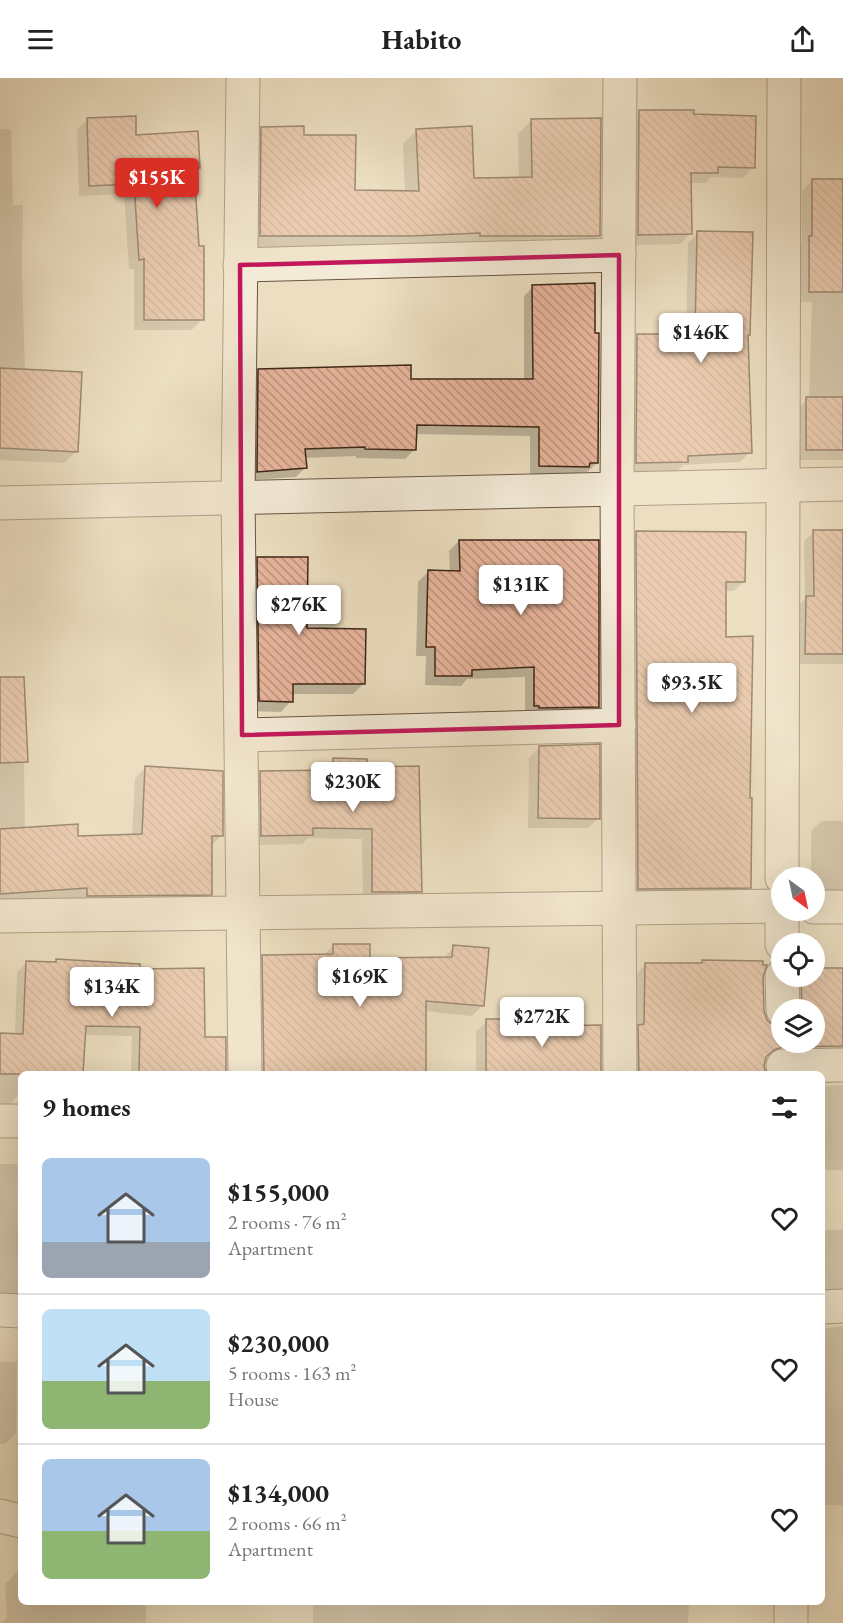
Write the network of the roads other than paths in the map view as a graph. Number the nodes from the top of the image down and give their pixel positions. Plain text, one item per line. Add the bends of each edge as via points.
1 (243, 78) edge
2 (620, 78) edge
3 (784, 78) edge
4 (619, 255) junction
5 (240, 265) junction
6 (843, 484) edge
7 (782, 486) junction
8 (618, 488) junction
9 (238, 497) junction
10 (0, 503) edge
11 (619, 725) junction
12 (242, 735) junction
13 (782, 867) edge
14 (825, 907) edge
15 (620, 908) junction
16 (771, 908) edge
17 (843, 908) edge
18 (244, 914) junction
19 (0, 916) edge
20 (783, 1061) edge
21 (843, 1065) edge
22 (245, 1071) edge
23 (620, 1071) edge
24 (0, 1120) edge
25 (18, 1121) edge
26 (843, 1306) edge
27 (825, 1307) edge
28 (0, 1310) edge
29 (18, 1311) edge
30 (0, 1516) edge
31 (18, 1520) edge
32 (791, 1605) edge
33 (791, 1623) edge

1 - 5 street
2 - 4 street
3 - 7 street
4 - 5 street
4 - 8 street
5 - 9 street
6 - 7 street
7 - 8 street
7 - 13 street
8 - 9 street
8 - 11 street
9 - 10 street
9 - 12 street
11 - 12 street
11 - 15 street
12 - 18 street
14 - 17 street
15 - 16 street
15 - 18 street
15 - 23 street
18 - 19 street
18 - 22 street
20 - 21 street
24 - 25 street
26 - 27 street
28 - 29 street
30 - 31 street
32 - 33 street

